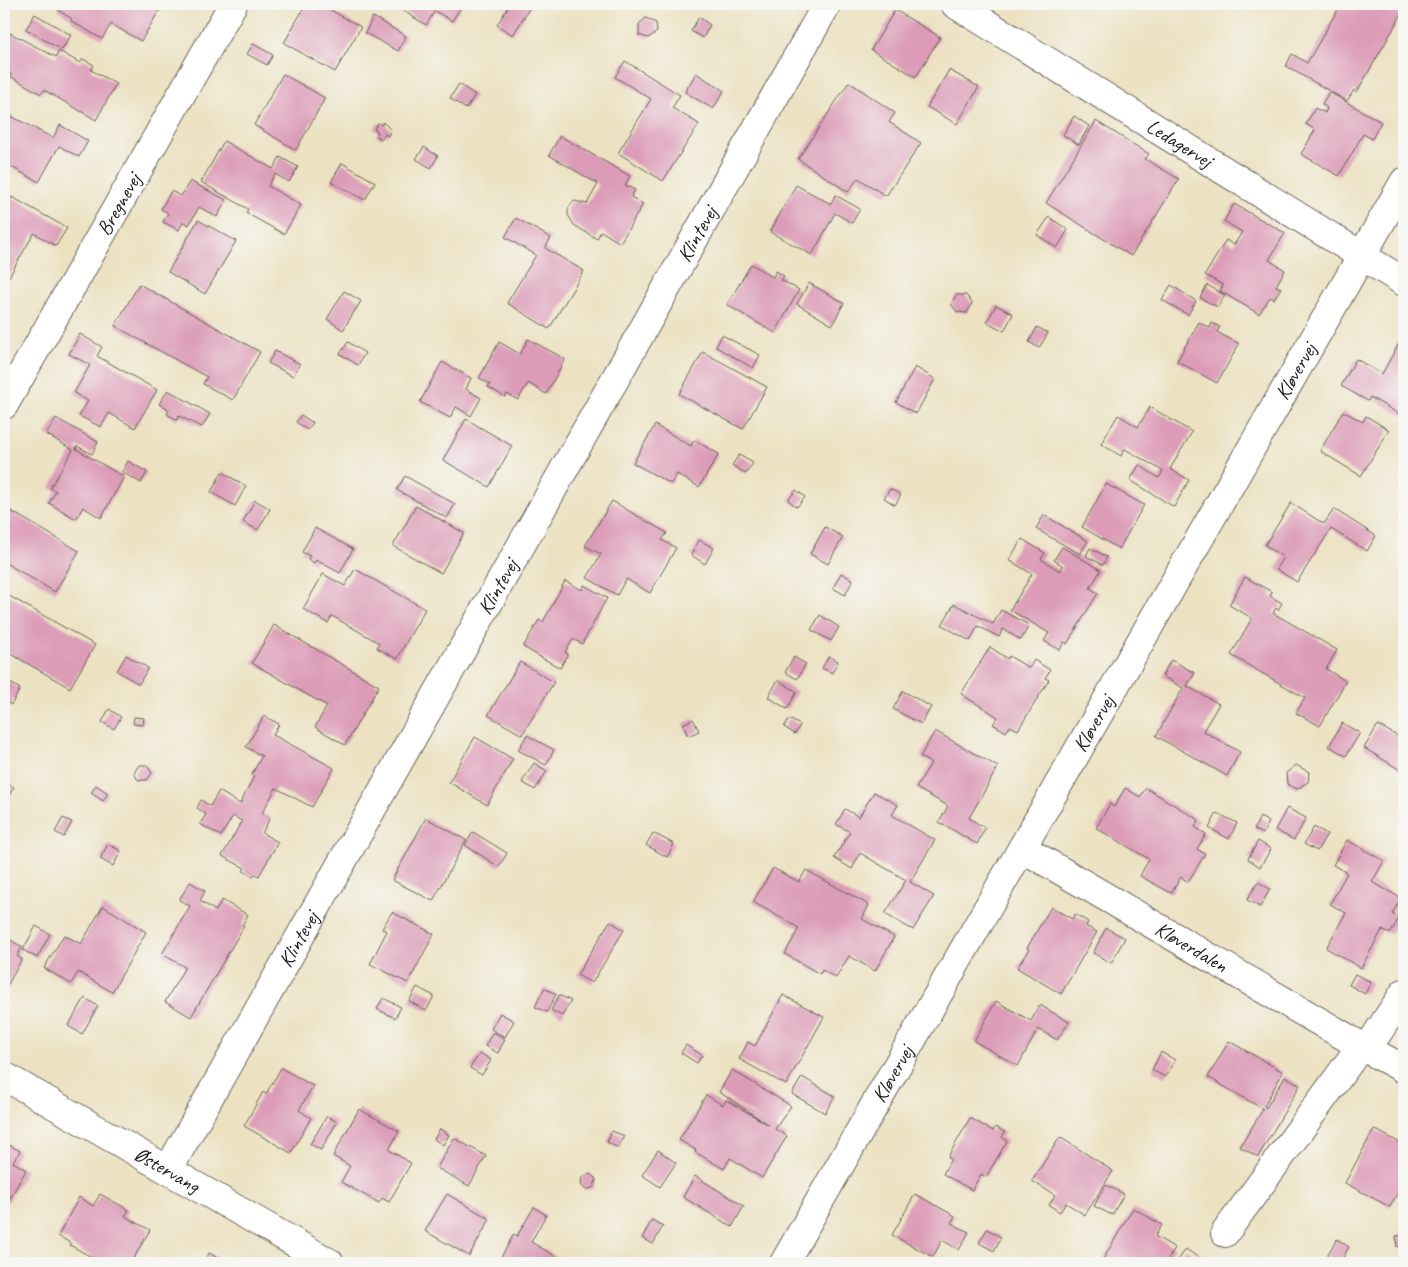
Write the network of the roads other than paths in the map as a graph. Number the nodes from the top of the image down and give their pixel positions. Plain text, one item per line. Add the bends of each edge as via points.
1 (233, 4) edge
2 (827, 4) edge
3 (955, 4) edge
4 (1404, 182) edge
5 (1362, 256) junction
6 (1404, 282) edge
7 (4, 405) edge
8 (1022, 848) junction
9 (1404, 993) edge
10 (1364, 1048) junction
11 (1404, 1070) edge
12 (4, 1076) edge
13 (168, 1170) junction
14 (1225, 1234) dead end
15 (330, 1263) edge
16 (784, 1263) edge

1 - 7 street, Bregnevej
2 - 13 street, Klintevej
3 - 5 street, Ledagervej
4 - 5 street, Kløvervej
5 - 6 street, Ledagervej
5 - 8 street, Kløvervej
8 - 10 street, Kløverdalen
8 - 16 street, Kløvervej
9 - 10 street
10 - 11 street, Kløverdalen
10 - 14 street
12 - 13 street, Østervang
13 - 15 street, Østervang

